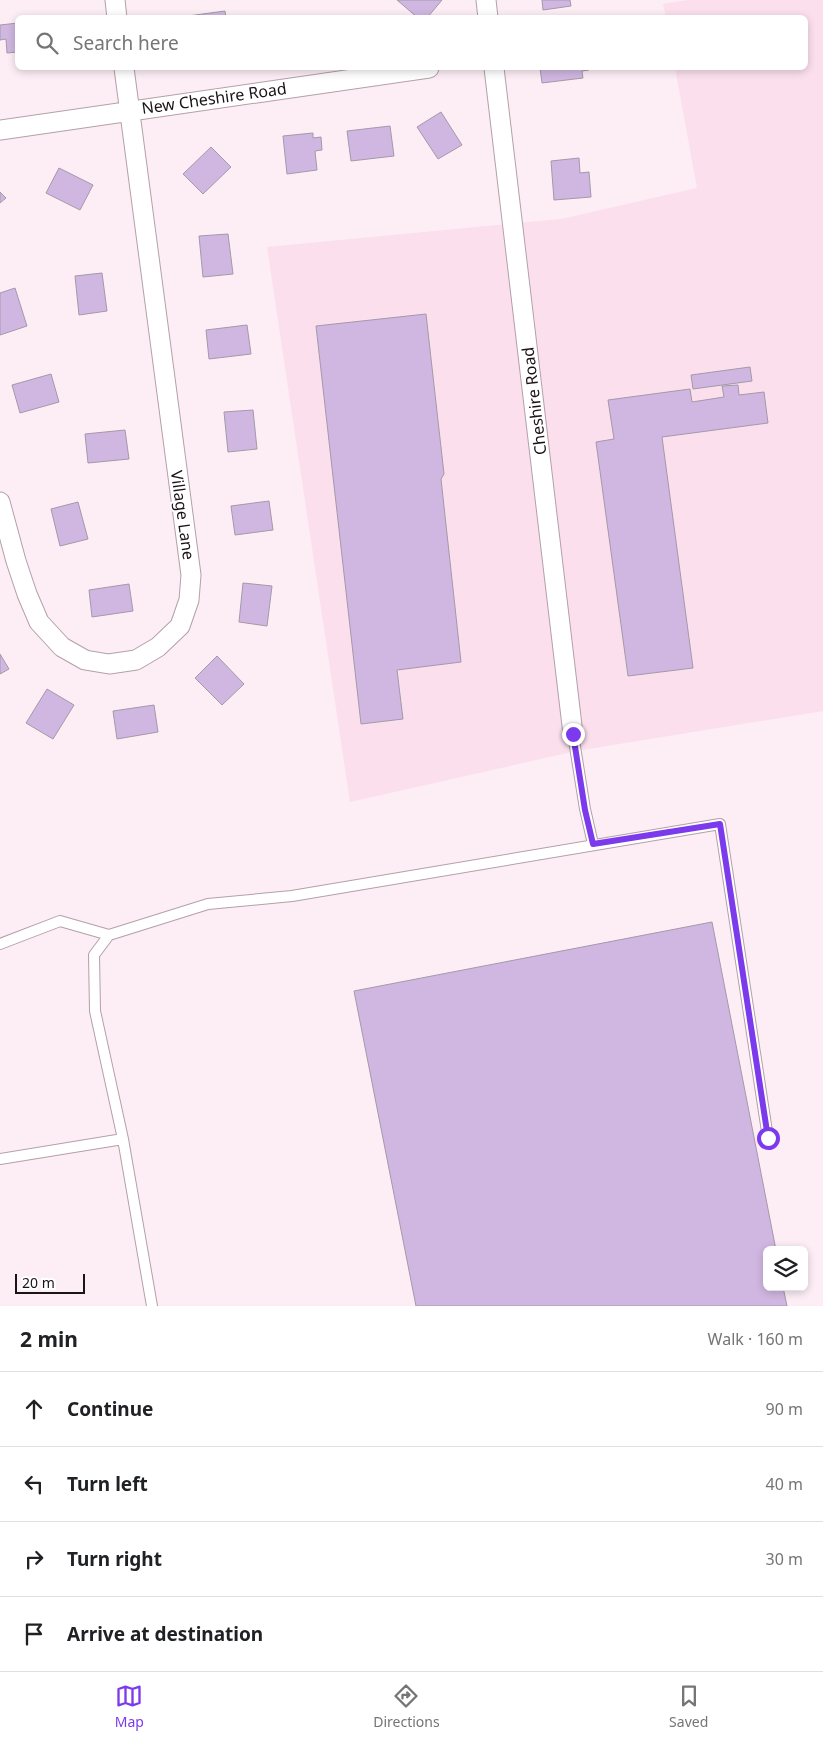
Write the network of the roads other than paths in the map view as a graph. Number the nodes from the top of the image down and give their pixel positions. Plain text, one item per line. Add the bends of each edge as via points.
1 (115, 0) edge
2 (486, 0) edge
3 (117, 15) edge
4 (488, 15) edge
5 (124, 70) edge
6 (415, 70) edge
7 (494, 70) edge
8 (130, 110) junction
9 (0, 130) edge
10 (0, 502) edge
11 (573, 734) joint
12 (593, 844) junction
13 (110, 934) junction
14 (0, 944) edge
15 (768, 1138) dead end
16 (123, 1139) junction
17 (0, 1159) edge
18 (152, 1306) edge

1 - 3 street
2 - 4 street
5 - 8 street, Village Lane
6 - 8 street, New Cheshire Road
7 - 11 street, Cheshire Road
8 - 9 street, New Cheshire Road
8 - 10 street, Village Lane via 191,575 189,600 180,626 158,647 136,660 110,664 85,660 62,647 39,622 27,594
11 - 12 lane
12 - 13 lane via 292,896 208,904
12 - 15 lane via 720,824
13 - 14 lane via 60,921
13 - 16 lane via 94,954 95,1011
16 - 17 lane
16 - 18 lane

